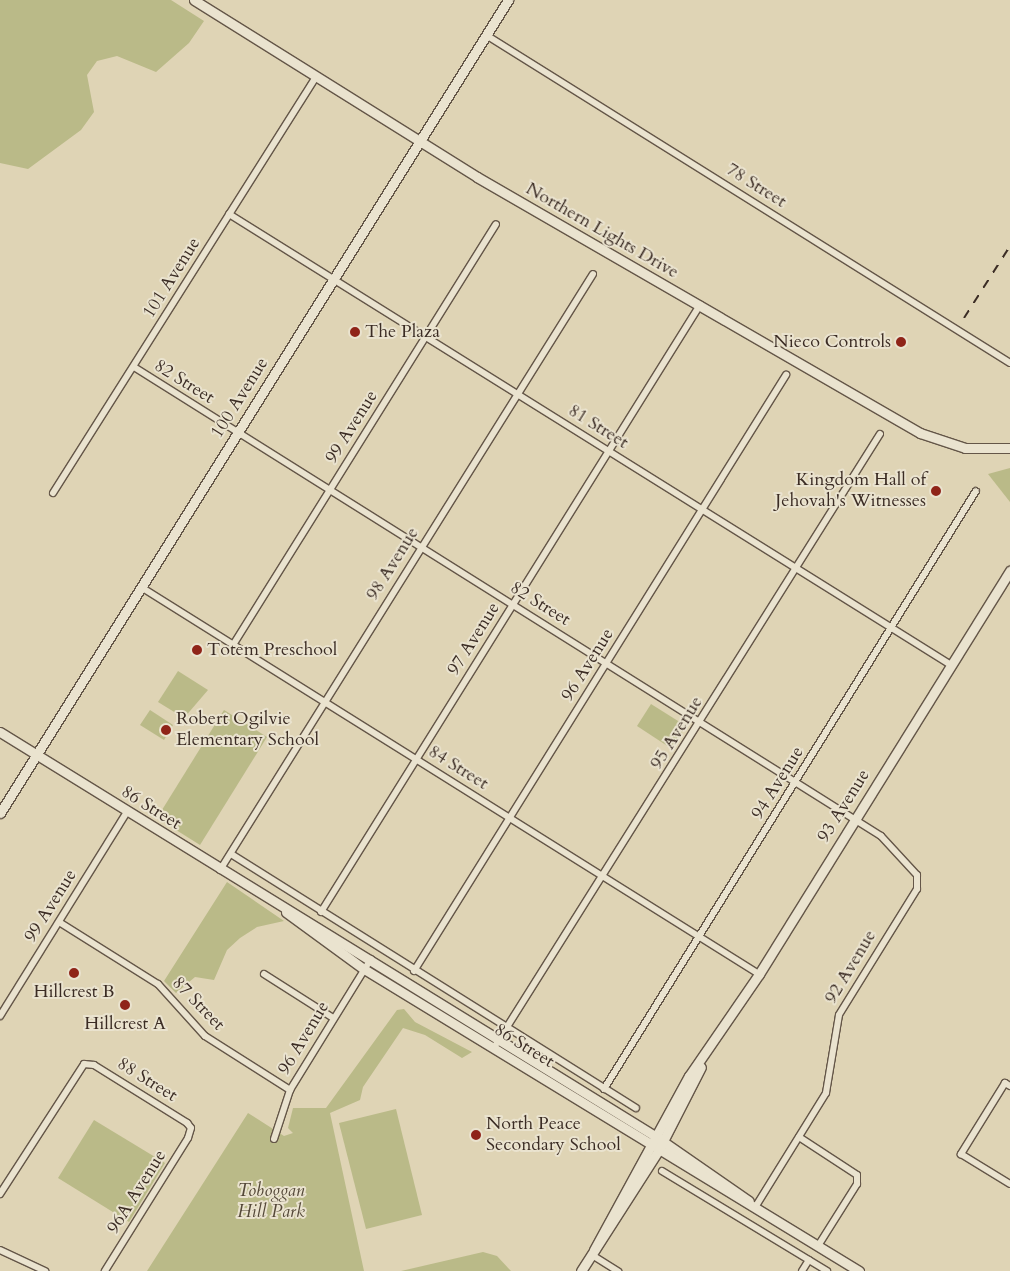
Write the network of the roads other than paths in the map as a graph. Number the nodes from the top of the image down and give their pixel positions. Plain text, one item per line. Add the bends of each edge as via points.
1 (194, 0) edge
2 (508, 0) edge
3 (486, 35) junction
4 (315, 78) junction
5 (419, 142) junction
6 (229, 214) junction
7 (496, 224) dead end
8 (592, 274) dead end
9 (333, 279) junction
10 (700, 305) junction
11 (426, 336) junction
12 (1010, 363) edge
13 (134, 368) junction
14 (786, 375) dead end
15 (517, 394) junction
16 (237, 433) junction
17 (880, 434) dead end
18 (1010, 448) edge
19 (982, 450) junction
20 (610, 451) junction
21 (1010, 454) edge
22 (330, 491) junction
23 (976, 492) dead end
24 (53, 493) dead end
25 (703, 510) junction
26 (421, 548) junction
27 (797, 569) junction
28 (1010, 571) edge
29 (141, 587) junction
30 (513, 605) junction
31 (892, 628) junction
32 (233, 645) junction
33 (606, 664) junction
34 (951, 664) junction
35 (324, 702) junction
36 (701, 722) junction
37 (0, 732) edge
38 (36, 754) junction
39 (416, 760) junction
40 (796, 782) junction
41 (127, 812) junction
42 (0, 813) edge
43 (510, 818) junction
44 (855, 819) junction
45 (231, 854) junction
46 (220, 870) junction
47 (604, 877) junction
48 (918, 880) joint
49 (286, 912) junction
50 (321, 912) junction
51 (59, 922) junction
52 (700, 936) junction
53 (371, 959) junction
54 (364, 968) junction
55 (414, 971) junction
56 (264, 974) dead end
57 (759, 974) junction
58 (2, 1008) edge
59 (0, 1016) edge
60 (333, 1018) junction
61 (509, 1030) junction
62 (497, 1044) junction
63 (1007, 1085) edge
64 (604, 1089) junction
65 (290, 1090) junction
66 (636, 1108) dead end
67 (191, 1128) joint
68 (799, 1137) junction
69 (274, 1139) dead end
70 (659, 1139) junction
71 (649, 1145) junction
72 (658, 1151) junction
73 (662, 1171) dead end
74 (1010, 1184) edge
75 (0, 1194) edge
76 (752, 1204) junction
77 (818, 1246) junction
78 (0, 1250) edge
79 (593, 1252) junction
80 (809, 1260) junction
81 (45, 1271) edge
82 (105, 1271) edge
83 (582, 1271) edge
84 (618, 1271) edge
85 (802, 1271) edge
86 (827, 1271) edge
87 (859, 1271) edge

1 - 4 main road, Northern Lights Drive
2 - 3 main road, 100 Avenue
3 - 5 main road, 100 Avenue
3 - 12 street, 78 Street
4 - 5 main road, Northern Lights Drive
4 - 6 street, 101 Avenue
5 - 9 main road, 100 Avenue
5 - 10 main road, Northern Lights Drive
6 - 9 street, 81 Street
6 - 13 street, 101 Avenue
7 - 11 street, 99 Avenue
8 - 15 street, 98 Avenue
9 - 11 street, 81 Street
9 - 16 main road, 100 Avenue
10 - 19 main road, Northern Lights Drive via 920,433 955,446
10 - 20 street, 97 Avenue
11 - 15 street, 81 Street
11 - 22 street, 99 Avenue
13 - 16 street, 82 Street
13 - 24 street, 101 Avenue
14 - 25 street, 96 Avenue
15 - 20 street, 81 Street
15 - 26 street, 98 Avenue
16 - 22 street, 82 Street
16 - 29 main road, 100 Avenue
17 - 27 street, 95 Avenue
18 - 19 main road, Northern Lights Drive
19 - 21 main road
20 - 25 street, 81 Street
20 - 30 street, 97 Avenue
22 - 26 street, 82 Street
22 - 32 street, 99 Avenue
23 - 31 street, 94 Avenue
25 - 27 street, 81 Street
25 - 33 street, 96 Avenue
26 - 30 street, 82 Street
26 - 35 street, 98 Avenue
27 - 31 street, 81 Street
27 - 36 street, 95 Avenue
28 - 34 main road, 93 Avenue
29 - 32 street, 84 Street
29 - 38 main road, 100 Avenue
30 - 33 street, 82 Street
30 - 39 street, 97 Avenue
31 - 34 street, 81 Street
31 - 40 street, 94 Avenue
32 - 35 street, 84 Street
33 - 36 street, 82 Street
33 - 43 street, 96 Avenue
34 - 44 main road, 93 Avenue
35 - 39 street, 84 Street
35 - 45 street, 98 Avenue
36 - 40 street, 82 Street
36 - 47 street, 95 Avenue
37 - 38 main road, 86 Street
38 - 41 main road, 86 Street
38 - 42 main road, 100 Avenue
39 - 43 street, 84 Street
39 - 50 street, 97 Avenue
40 - 44 street, 82 Street
40 - 52 street, 94 Avenue
41 - 46 main road, 86 Street
41 - 51 street, 99 Avenue
43 - 47 street, 84 Street
43 - 55 street, 96 Avenue
44 - 48 street, 82 Street via 887,839
44 - 57 main road, 93 Avenue
45 - 46 street, 98 Avenue
45 - 50 street, 86 Street
46 - 49 main road, 86 Street
47 - 52 street, 84 Street
47 - 61 street, 95 Avenue
48 - 68 street, 92 Avenue via 839,1015 829,1085
49 - 53 main road, 86 Street
49 - 54 main road, 86 Street
50 - 55 street, 86 Street
51 - 58 street, 99 Avenue
51 - 65 street, 87 Street via 158,984 205,1036
52 - 57 street, 84 Street
52 - 64 street, 94 Avenue
53 - 54 street, 96 Avenue
53 - 62 main road, 86 Street
54 - 60 street, 96 Avenue
54 - 62 main road, 86 Street
55 - 61 street, 86 Street
56 - 60 street
57 - 70 main road, 93 Avenue via 704,1058
58 - 59 street, 99 Avenue
60 - 65 street, 96 Avenue
61 - 62 street, 95 Avenue
61 - 64 street, 86 Street
62 - 70 main road, 86 Street
62 - 71 main road, 86 Street
63 - 74 street via 961,1154
64 - 66 street, 86 Street
65 - 69 street, 96 Avenue
67 - 75 street, 88 Street via 94,1065 84,1064
67 - 82 street, 96A Avenue
68 - 76 street, 92 Avenue
68 - 77 street via 857,1175 857,1184
70 - 71 main road, 93 Avenue
70 - 72 main road, 93 Avenue
70 - 76 main road, 86 Street
71 - 72 main road, 86 Street
71 - 79 main road, 93 Avenue
72 - 76 main road, 86 Street
72 - 79 main road, 93 Avenue
73 - 80 street
76 - 77 main road, 86 Street
77 - 87 main road, 86 Street
78 - 81 street
79 - 83 main road, 93 Avenue
79 - 84 street
80 - 85 street
80 - 86 street

